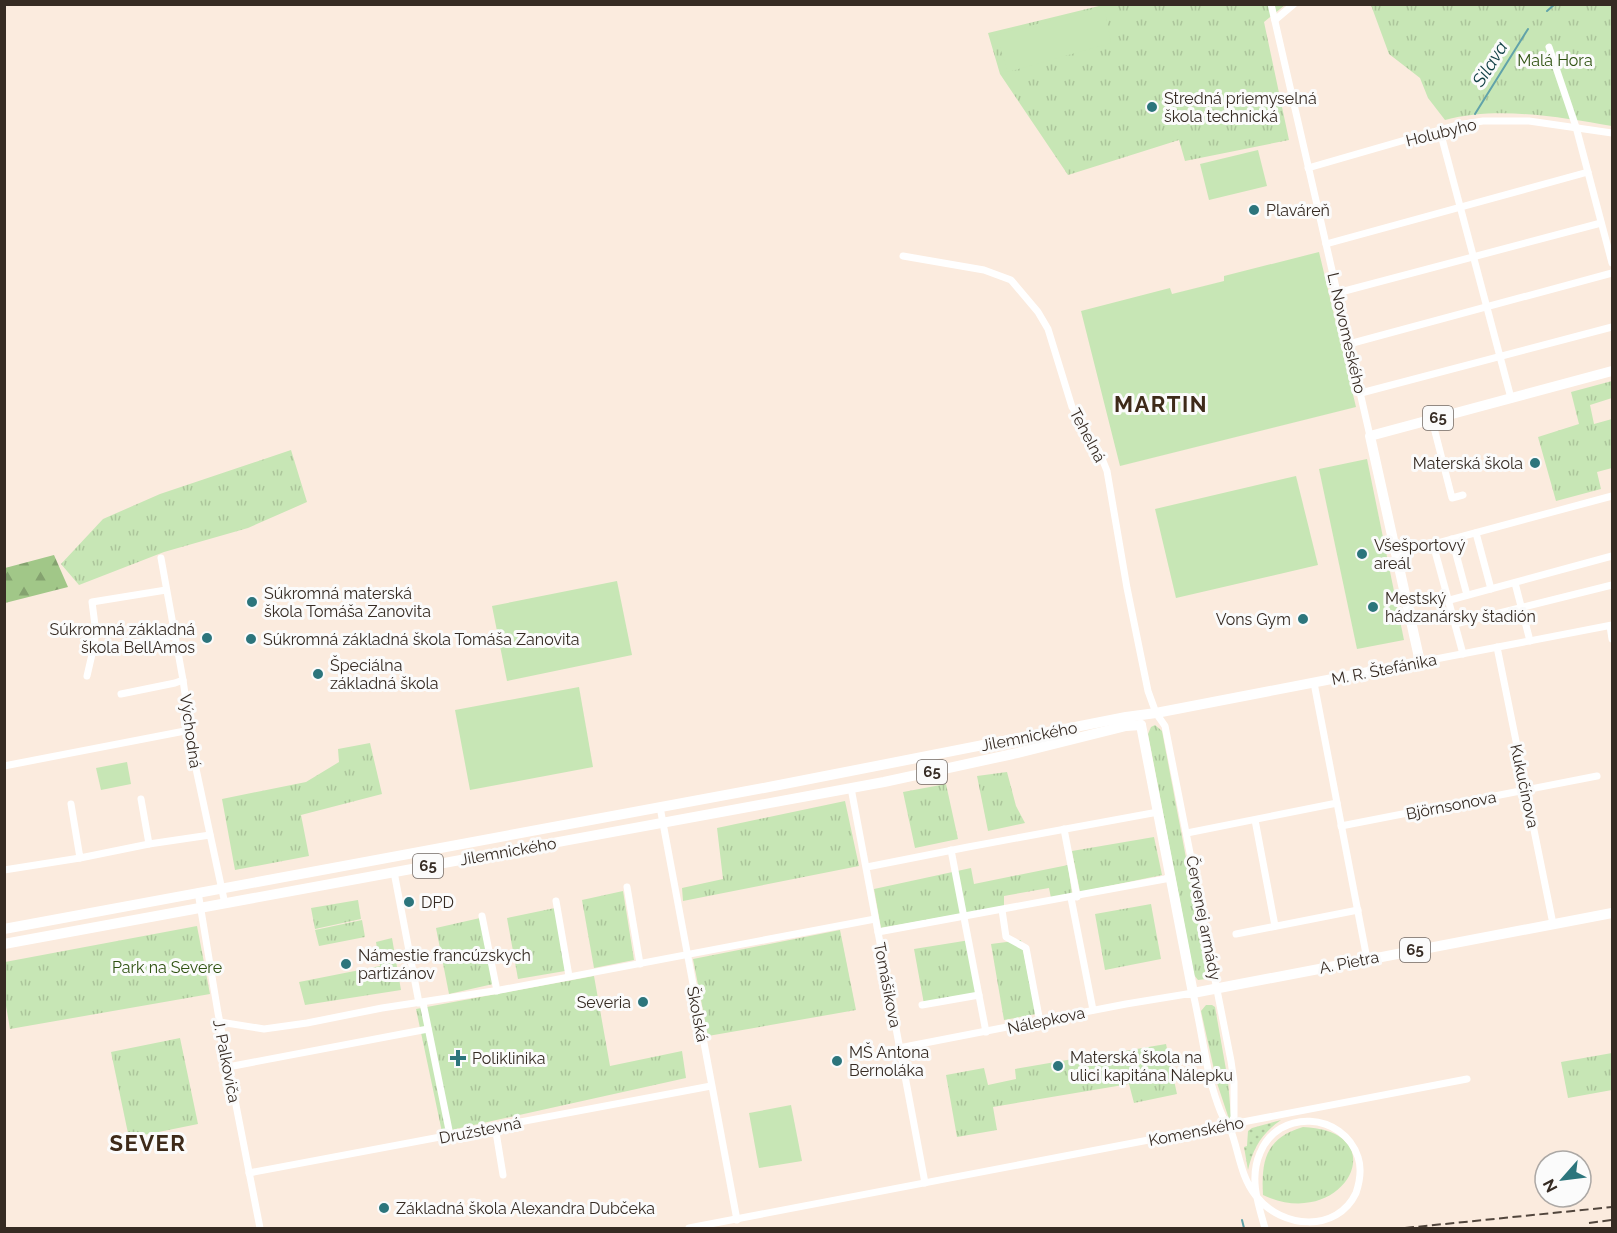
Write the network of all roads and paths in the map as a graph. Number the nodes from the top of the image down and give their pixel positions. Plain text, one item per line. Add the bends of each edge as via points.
1 (1271, 4) edge
2 (1294, 4) edge
3 (1275, 20) junction
4 (1549, 47) dead end
5 (1576, 127) junction
6 (1440, 131) junction
7 (1612, 133) edge
8 (1308, 168) junction
9 (1588, 172) junction
10 (1461, 207) junction
11 (1601, 223) junction
12 (1326, 243) junction
13 (903, 256) dead end
14 (1474, 257) junction
15 (1612, 263) edge
16 (1612, 273) edge
17 (1337, 293) junction
18 (1487, 308) junction
19 (1612, 327) edge
20 (1349, 344) junction
21 (1500, 357) junction
22 (1612, 371) edge
23 (1361, 393) junction
24 (1510, 398) junction
25 (1432, 420) junction
26 (1370, 436) junction
27 (1463, 495) dead end
28 (1612, 496) edge
29 (1476, 533) junction
30 (1452, 539) junction
31 (1433, 544) junction
32 (1397, 554) junction
33 (1612, 556) edge
34 (160, 558) dead end
35 (1515, 582) junction
36 (1612, 585) edge
37 (1491, 589) junction
38 (166, 590) junction
39 (1467, 595) junction
40 (1450, 600) junction
41 (1522, 609) junction
42 (1455, 624) junction
43 (1611, 626) edge
44 (175, 636) junction
45 (1612, 639) edge
46 (1530, 641) junction
47 (1497, 648) junction
48 (93, 650) junction
49 (1463, 654) junction
50 (1420, 662) junction
51 (87, 676) dead end
52 (183, 680) junction
53 (1314, 683) junction
54 (122, 693) dead end
55 (1156, 713) junction
56 (1141, 725) junction
57 (190, 730) junction
58 (903, 762) junction
59 (4, 766) edge
60 (1597, 776) dead end
61 (906, 777) junction
62 (851, 788) junction
63 (1525, 791) junction
64 (141, 799) dead end
65 (1337, 803) junction
66 (71, 804) dead end
67 (660, 807) junction
68 (1158, 812) junction
69 (1255, 820) junction
70 (662, 823) junction
71 (1341, 826) junction
72 (1064, 829) junction
73 (1187, 833) junction
74 (210, 834) junction
75 (149, 844) junction
76 (951, 850) junction
77 (80, 858) junction
78 (867, 867) junction
79 (4, 870) edge
80 (394, 872) junction
81 (1171, 876) junction
82 (627, 887) dead end
83 (222, 888) junction
84 (198, 892) junction
85 (1074, 897) junction
86 (556, 902) dead end
87 (225, 904) junction
88 (201, 908) junction
89 (1002, 910) junction
90 (1358, 910) junction
91 (1612, 913) edge
92 (482, 916) dead end
93 (963, 917) junction
94 (875, 919) junction
95 (1553, 924) junction
96 (1275, 926) junction
97 (4, 929) edge
98 (878, 932) junction
99 (1236, 934) dead end
100 (4, 945) edge
101 (687, 955) junction
102 (1367, 959) junction
103 (640, 964) junction
104 (569, 976) junction
105 (1218, 988) junction
106 (497, 991) junction
107 (1193, 993) junction
108 (979, 995) junction
109 (421, 1003) junction
110 (922, 1005) dead end
111 (1093, 1010) junction
112 (219, 1022) junction
113 (1040, 1022) junction
114 (428, 1029) junction
115 (986, 1032) junction
116 (899, 1048) junction
117 (228, 1067) junction
118 (1467, 1079) dead end
119 (711, 1086) junction
120 (1230, 1125) junction
121 (495, 1126) junction
122 (450, 1135) junction
123 (249, 1173) junction
124 (503, 1175) dead end
125 (925, 1183) junction
126 (737, 1220) junction
127 (260, 1228) edge
128 (689, 1228) edge
129 (1265, 1228) edge

1 - 3 street, L. Novomeského
2 - 3 street
3 - 8 street, L. Novomeského
4 - 5 street
5 - 6 street, Holubyho via 1483,121
5 - 7 street, Holubyho
5 - 9 street
6 - 8 street, Holubyho
6 - 10 street
8 - 12 street, L. Novomeského
9 - 10 street
9 - 11 street
10 - 12 street
10 - 14 street
11 - 14 street
11 - 15 street
12 - 17 street, L. Novomeského
13 - 55 street, Tehelná via 984,270 1011,280 1048,329 1072,407 1100,451 1107,471 1127,588
14 - 17 street
14 - 18 street
16 - 18 street
17 - 20 street, L. Novomeského
18 - 20 street
18 - 21 street
19 - 21 street
20 - 23 street, L. Novomeského
21 - 23 street
21 - 24 street
22 - 24 main road, 65
23 - 26 street, L. Novomeského
24 - 25 main road, 65
25 - 26 main road, 65
25 - 27 street via 1452,498
26 - 32 main road, L. Novomeského
28 - 29 street
29 - 30 street
29 - 37 street
30 - 31 street
30 - 39 street
31 - 32 street
31 - 40 street
32 - 50 main road, L. Novomeského
33 - 35 street
34 - 38 street, Východná
35 - 37 street
35 - 41 street
36 - 41 street
37 - 39 street
38 - 44 street, Východná
38 - 48 street via 92,602 96,633
39 - 40 street
40 - 42 street
41 - 42 street
41 - 46 street
42 - 49 street
43 - 45 street
43 - 46 street, M. R. Štefánika
44 - 48 street
44 - 52 street, Východná
46 - 47 street, M. R. Štefánika
47 - 49 street, M. R. Štefánika
47 - 63 street, Kukučínova
48 - 51 street
49 - 50 street, M. R. Štefánika
50 - 53 main road, M. R. Štefánika / 65
52 - 54 street
52 - 57 street, Východná
53 - 55 main road, M. R. Štefánika / 65
53 - 65 street
55 - 56 main road
55 - 58 main road, Jilemnického / 65
55 - 73 street, Červenej armády via 1165,726
56 - 61 main road, Jilemnického / 65
56 - 68 main road, Červenej armády
57 - 59 street
57 - 74 street, Východná
58 - 61 street
58 - 67 main road, Jilemnického / 65
60 - 63 street, Björnsonova
61 - 62 main road, Jilemnického / 65
62 - 70 main road, Jilemnického / 65
62 - 78 street, Tomášikova
63 - 71 street, Björnsonova
63 - 95 street, Kukučínova
64 - 75 street
65 - 69 street
65 - 71 street
66 - 77 street
67 - 70 street, Školská
67 - 83 main road, Jilemnického / 65
68 - 72 street
68 - 81 main road, Červenej armády
69 - 73 street
69 - 96 street
70 - 80 main road, Jilemnického / 65
70 - 101 street, Školská
71 - 90 street
72 - 76 street
72 - 85 street
73 - 105 street, Červenej armády
74 - 75 street
74 - 83 street, Východná
75 - 77 street
76 - 78 street
76 - 93 street
77 - 79 street
78 - 94 street, Tomášikova
80 - 87 main road, Jilemnického / 65
80 - 109 street
81 - 85 street
81 - 107 main road, Červenej armády
82 - 103 street
83 - 84 main road, Jilemnického / 65
83 - 87 street, Východná
84 - 88 street, J. Palkoviča
84 - 97 main road, Jilemnického / 65
85 - 89 street
85 - 111 street
86 - 104 street
87 - 88 main road, Jilemnického / 65
88 - 100 main road, Jilemnického / 65
88 - 112 street, J. Palkoviča
89 - 93 street
89 - 113 street via 1006,937 1026,948
90 - 96 street
90 - 102 street
91 - 95 main road, A. Pietra / 65
92 - 106 street
93 - 98 street
93 - 108 street
94 - 98 street, Tomášikova
94 - 101 street
95 - 102 main road, A. Pietra / 65
96 - 99 street
98 - 116 street, Tomášikova
101 - 103 street
101 - 119 street, Školská
102 - 105 main road, A. Pietra / 65
103 - 104 street
104 - 106 street
105 - 107 main road, A. Pietra / 65
105 - 120 street, Červenej armády via 1234,1082 1234,1117
106 - 109 street
107 - 111 street, Nálepkova
107 - 120 street, Červenej armády via 1211,1084 1223,1118
108 - 110 street
108 - 115 street
109 - 112 street via 264,1029
109 - 114 street
111 - 113 street, Nálepkova
112 - 117 street, J. Palkoviča
113 - 115 street, Nálepkova
114 - 117 street
114 - 122 street
115 - 116 street, Nálepkova
116 - 125 street, Tomášikova
117 - 123 street, J. Palkoviča
118 - 120 street, Komenského
119 - 121 street, Družstevná
119 - 126 street, Školská
120 - 125 street, Komenského
120 - 129 street, Červenej armády via 1249,1186 1267,1208 1290,1222 1326,1222 1339,1214 1355,1196 1360,1177 1357,1156 1347,1138 1329,1125 1310,1120 1275,1132 1259,1153 1255,1176 1256,1195
121 - 122 street, Družstevná
121 - 124 street
122 - 123 street, Družstevná
123 - 127 street, J. Palkoviča
125 - 126 street, Komenského
126 - 128 street, Komenského

